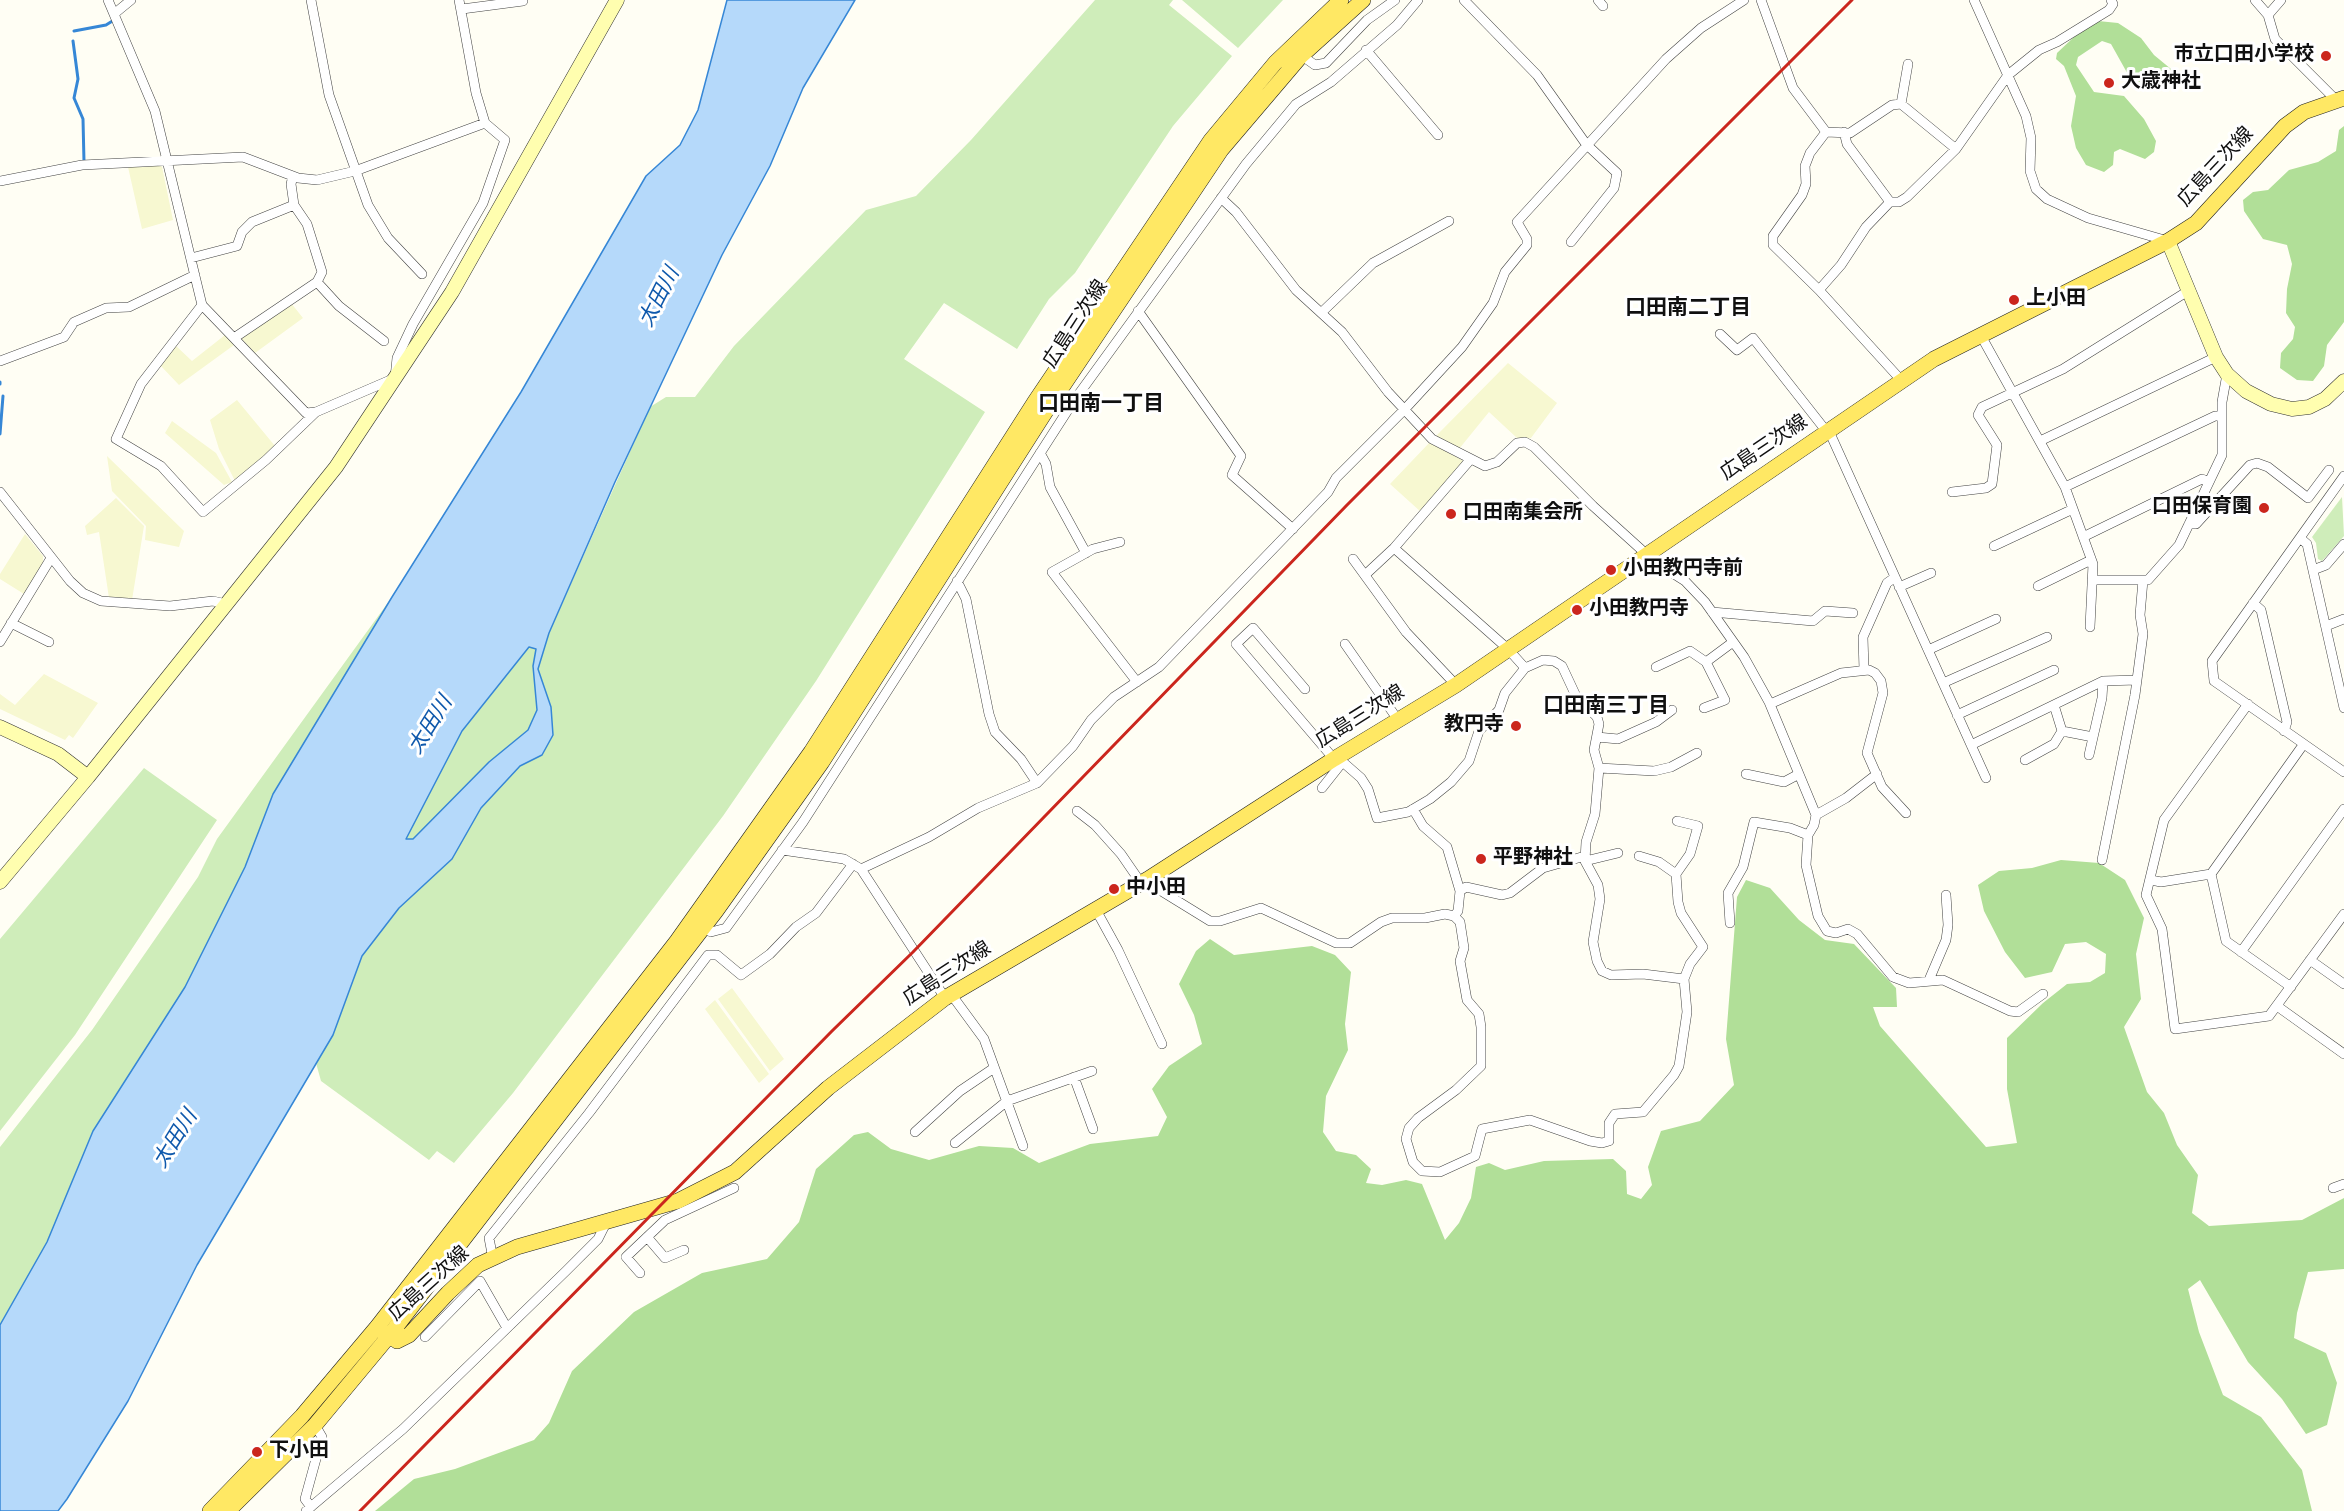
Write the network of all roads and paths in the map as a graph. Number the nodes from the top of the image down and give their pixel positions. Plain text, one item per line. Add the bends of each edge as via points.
1 (108, 0) edge
2 (131, 0) edge
3 (312, 0) edge
4 (616, 0) edge
5 (1341, 0) edge
6 (1363, 0) edge
7 (1395, 0) edge
8 (1418, 0) edge
9 (1464, 0) edge
10 (1744, 0) edge
11 (1761, 0) edge
12 (1974, 0) edge
13 (2111, 0) edge
14 (2255, 0) edge
15 (2281, 0) edge
16 (523, 1) edge
17 (461, 4) edge
18 (114, 14) junction
19 (2268, 15) junction
20 (1366, 50) junction
21 (1296, 52) junction
22 (1908, 64) dead end
23 (2008, 75) junction
24 (2340, 99) edge
25 (1901, 104) junction
26 (485, 123) junction
27 (1826, 132) junction
28 (1844, 132) junction
29 (1438, 135) dead end
30 (1586, 144) junction
31 (1956, 149) junction
32 (167, 159) junction
33 (355, 171) junction
34 (293, 176) junction
35 (0, 181) edge
36 (1221, 198) junction
37 (1890, 202) junction
38 (294, 206) junction
39 (1449, 221) dead end
40 (2168, 241) junction
41 (1571, 242) dead end
42 (191, 258) junction
43 (422, 274) dead end
44 (195, 275) junction
45 (317, 282) junction
46 (1819, 290) junction
47 (2188, 291) junction
48 (202, 305) junction
49 (1138, 311) junction
50 (1321, 313) junction
51 (1720, 334) dead end
52 (1980, 334) junction
53 (234, 338) junction
54 (384, 341) dead end
55 (2216, 357) junction
56 (0, 361) edge
57 (2227, 374) junction
58 (395, 378) junction
59 (1900, 380) junction
60 (2344, 381) edge
61 (2012, 392) junction
62 (1404, 411) junction
63 (316, 412) junction
64 (2222, 416) junction
65 (1828, 432) junction
66 (2040, 441) junction
67 (1040, 453) junction
68 (1470, 460) junction
69 (2329, 470) dead end
70 (2209, 482) junction
71 (2342, 482) edge
72 (2065, 487) junction
73 (0, 492) edge
74 (1952, 492) dead end
75 (2073, 509) junction
76 (2189, 524) junction
77 (1293, 529) junction
78 (2083, 537) junction
79 (2300, 538) junction
80 (1120, 542) dead end
81 (2344, 544) edge
82 (1994, 546) dead end
83 (1394, 548) junction
84 (1086, 553) junction
85 (1647, 555) junction
86 (51, 558) junction
87 (1353, 559) dead end
88 (2091, 560) junction
89 (2313, 570) junction
90 (1931, 573) dead end
91 (1365, 575) junction
92 (1894, 578) junction
93 (2092, 580) junction
94 (2143, 580) junction
95 (957, 581) junction
96 (2038, 586) dead end
97 (1899, 587) junction
98 (2253, 603) junction
99 (226, 604) junction
100 (1712, 612) junction
101 (1852, 612) dead end
102 (1996, 619) dead end
103 (2344, 619) edge
104 (11, 623) junction
105 (2326, 626) junction
106 (2090, 627) dead end
107 (2047, 638) dead end
108 (0, 642) edge
109 (49, 642) dead end
110 (1733, 642) junction
111 (1345, 644) dead end
112 (1508, 649) junction
113 (1928, 650) junction
114 (1706, 662) junction
115 (1656, 667) dead end
116 (1525, 668) junction
117 (1864, 670) junction
118 (2054, 670) dead end
119 (2137, 680) junction
120 (2103, 681) junction
121 (2341, 681) edge
122 (1137, 682) junction
123 (1943, 683) junction
124 (1456, 685) junction
125 (1305, 689) dead end
126 (1770, 704) junction
127 (2248, 704) junction
128 (2055, 705) junction
129 (1704, 708) dead end
130 (2344, 708) edge
131 (1672, 710) dead end
132 (1957, 715) junction
133 (1398, 720) junction
134 (0, 727) edge
135 (2062, 731) junction
136 (2284, 731) junction
137 (1597, 737) junction
138 (2093, 738) junction
139 (1971, 745) junction
140 (2303, 745) junction
141 (1697, 753) dead end
142 (2089, 755) dead end
143 (1337, 760) junction
144 (2025, 760) dead end
145 (1599, 768) junction
146 (2344, 772) edge
147 (1746, 774) dead end
148 (1799, 774) junction
149 (1877, 774) junction
150 (88, 777) junction
151 (1986, 778) dead end
152 (1037, 783) junction
153 (1322, 788) dead end
154 (1413, 809) junction
155 (2344, 809) edge
156 (1077, 811) dead end
157 (1906, 813) dead end
158 (1816, 815) junction
159 (1677, 821) dead end
160 (1808, 835) junction
161 (782, 850) junction
162 (1618, 853) dead end
163 (1639, 856) dead end
164 (1585, 858) junction
165 (2102, 860) dead end
166 (857, 866) junction
167 (1676, 874) junction
168 (2211, 874) junction
169 (2151, 880) junction
170 (1145, 881) junction
171 (0, 882) edge
172 (1460, 891) junction
173 (1946, 895) dead end
174 (1096, 910) junction
175 (2344, 914) edge
176 (1454, 916) junction
177 (1730, 923) dead end
178 (697, 924) junction
179 (2241, 952) junction
180 (2310, 960) junction
181 (1684, 980) junction
182 (1929, 980) junction
183 (2344, 984) edge
184 (2291, 987) junction
185 (2043, 994) dead end
186 (948, 996) junction
187 (2277, 1006) junction
188 (1162, 1044) dead end
189 (2344, 1054) edge
190 (994, 1068) junction
191 (1092, 1071) dead end
192 (1074, 1077) junction
193 (1006, 1101) junction
194 (1093, 1129) dead end
195 (915, 1132) dead end
196 (955, 1143) dead end
197 (1023, 1146) dead end
198 (2344, 1184) edge
199 (734, 1188) dead end
200 (2333, 1188) dead end
201 (695, 1200) junction
202 (607, 1221) junction
203 (647, 1237) junction
204 (684, 1250) dead end
205 (493, 1259) junction
206 (640, 1273) dead end
207 (507, 1328) junction
208 (383, 1332) junction
209 (425, 1337) dead end
210 (315, 1425) junction
211 (309, 1509) edge
212 (210, 1511) edge
213 (228, 1511) edge

1 - 18 street
2 - 18 street
3 - 33 street via 329,96
4 - 58 street via 452,292
5 - 21 main road, 広島三次線
6 - 21 main road, 広島三次線
7 - 21 street via 1367,20 1326,63 1315,65
8 - 20 street via 1397,25
9 - 30 street via 1537,75
10 - 30 street via 1701,28 1654,71
11 - 27 street via 1793,88
12 - 23 street
13 - 23 street via 2109,9 2039,50
14 - 19 street
15 - 19 street
16 - 17 street
17 - 26 street
18 - 32 street via 155,111
19 - 24 street via 2275,39
20 - 29 street
20 - 36 street via 1331,82 1296,104
21 - 178 main road, 広島三次線 via 1156,244 822,762
22 - 25 street
23 - 31 street
23 - 40 street via 2026,116 2031,138 2030,171 2036,189 2047,199 2088,218
24 - 40 main road, 広島三次線 via 2304,112 2285,126 2196,223
25 - 28 street via 1892,105 1851,133
25 - 31 street
26 - 33 street
26 - 58 street via 505,140 483,203 413,324 397,358
27 - 28 street
27 - 46 street via 1805,166 1802,195 1773,237 1773,245
28 - 37 street via 1847,144
30 - 41 street via 1617,173 1614,188
30 - 62 street via 1517,222 1527,245 1505,272 1493,303 1462,347
31 - 37 street via 1907,197
32 - 34 street via 243,157
32 - 35 street via 82,165
32 - 42 street
33 - 34 street via 317,180
33 - 43 street via 368,205 388,238
34 - 38 street
36 - 49 street
36 - 50 street via 1296,290
37 - 46 street
38 - 42 street via 252,222 242,232 237,246
38 - 45 street via 307,224 322,272
39 - 50 street via 1373,263
40 - 47 street
40 - 52 main road, 広島三次線
42 - 44 street
44 - 48 street
44 - 56 street via 129,307 106,308 85,317 74,322 64,337
45 - 53 street
45 - 54 street via 339,306
46 - 59 street
47 - 55 street
47 - 61 street via 2063,369
48 - 53 street
48 - 63 street via 141,384 116,439 160,466 203,512
49 - 67 street
49 - 77 street via 1241,456 1232,475
50 - 62 street via 1342,332
51 - 65 street via 1737,350 1754,338
52 - 59 main road, 広島三次線
52 - 61 street
53 - 63 street via 306,413
55 - 57 street
55 - 66 street
57 - 60 street via 2246,391 2292,409 2309,407 2325,399
57 - 64 street
58 - 63 street
58 - 99 street via 336,467
59 - 65 main road, 広島三次線
61 - 66 street
61 - 74 street via 1982,407 1978,415 1997,446 1992,484
62 - 68 street via 1432,439
62 - 77 street via 1336,478
64 - 70 street via 2222,455
64 - 72 street
65 - 85 main road, 広島三次線
65 - 92 street
66 - 72 street
67 - 84 street via 1050,487
67 - 95 street
68 - 83 street
68 - 85 street via 1485,466 1497,462 1517,443 1525,442
69 - 76 street via 2308,498 2268,467 2250,465 2196,524
70 - 76 street
70 - 78 street via 2202,479
71 - 79 street
72 - 75 street
73 - 86 street
75 - 78 street
75 - 82 street
76 - 94 street via 2179,545 2148,580
77 - 122 street via 1158,667
78 - 88 street
79 - 89 street via 2307,544
79 - 98 street
80 - 84 street
81 - 89 street via 2326,565
83 - 91 street
83 - 112 street
84 - 122 street via 1052,572
85 - 100 street via 1685,581
85 - 112 main road, 広島三次線
86 - 99 street via 83,593 101,601 170,606 213,601
86 - 104 street
87 - 91 street
88 - 93 street
88 - 96 street
89 - 105 street
90 - 97 street
91 - 124 street via 1406,632
92 - 97 street
92 - 117 street via 1887,583 1863,637
93 - 94 street
93 - 106 street
94 - 119 street via 2143,633
95 - 152 street via 966,599 995,732 1022,759
95 - 161 street
97 - 113 street
98 - 127 street via 2211,661 2214,681
98 - 136 street via 2261,610 2287,722
99 - 150 street
100 - 101 street via 1813,621 1825,611
100 - 110 street
102 - 113 street
103 - 105 street
104 - 108 street
104 - 109 street
105 - 121 street
107 - 123 street
110 - 114 street
110 - 126 street
111 - 133 street
112 - 116 street
112 - 124 main road, 広島三次線
113 - 123 street
114 - 115 street via 1690,651
114 - 129 street via 1725,700
116 - 137 street via 1544,660 1562,666 1576,696 1597,717
116 - 154 street via 1504,693 1499,710 1479,731 1469,761 1452,782
117 - 126 street via 1841,673
117 - 149 street via 1875,673 1883,693 1867,753
118 - 132 street
119 - 120 street
119 - 165 street
120 - 128 street
120 - 138 street
121 - 130 street
122 - 152 street via 1114,697 1091,720 1073,746
123 - 132 street
124 - 133 main road, 広島三次線
125 - 143 street via 1253,628 1236,644
126 - 148 street
127 - 136 street
127 - 169 street via 2164,820
128 - 135 street
128 - 139 street
131 - 137 street via 1656,722 1618,739
132 - 139 street
133 - 143 main road, 広島三次線
134 - 150 street via 58,754
135 - 138 street
135 - 144 street via 2054,744
136 - 140 street
137 - 145 street via 1594,750
138 - 142 street
139 - 151 street
140 - 146 street
140 - 168 street
141 - 145 street via 1654,771
143 - 153 street
143 - 154 street via 1361,778 1377,818
143 - 170 main road, 広島三次線
145 - 164 street via 1595,814
147 - 148 street via 1784,782
148 - 158 street
149 - 157 street via 1882,787
149 - 158 street
150 - 171 street
152 - 166 street via 978,808 929,837
154 - 172 street via 1424,826 1447,847
155 - 179 street
156 - 170 street via 1095,825
158 - 160 street
159 - 167 street via 1698,826 1690,854
160 - 177 street via 1754,822 1743,867 1728,893
160 - 182 street via 1806,865 1818,916 1827,931 1848,929 1857,934 1893,977 1909,983
161 - 166 street via 844,859
161 - 178 street via 726,928 711,932
162 - 164 street
163 - 167 street via 1659,862
164 - 172 street via 1544,868 1510,893 1502,895 1472,887
164 - 181 street via 1598,885 1600,899 1593,942 1602,970 1611,975 1643,974
166 - 186 street
166 - 205 street via 816,913 741,975 717,955 708,955 489,1238
167 - 181 street via 1682,913 1703,947 1689,964
168 - 169 street
168 - 179 street via 2226,941
169 - 187 street via 2146,895 2162,929 2175,1029 2269,1016
170 - 174 main road, 広島三次線
170 - 176 street via 1210,921 1262,908 1336,942 1350,943 1381,921 1392,918
172 - 176 street
173 - 182 street via 1946,940
174 - 186 main road, 広島三次線
174 - 188 street
175 - 180 street
176 - 181 street via 1463,930 1460,961 1467,1000 1479,1014 1481,1066 1409,1128 1408,1147 1413,1162 1422,1171 1440,1172 1475,1156 1482,1129 1530,1120 1590,1141 1609,1141 1609,1123 1616,1114 1643,1112 1679,1066 1687,1012
178 - 208 main road, 広島三次線
179 - 184 street
180 - 183 street
180 - 184 street
182 - 185 street via 1943,980 2018,1012
184 - 187 street
186 - 190 street via 984,1039
186 - 201 main road, 広島三次線 via 828,1088 735,1172
187 - 189 street
190 - 193 street
190 - 195 street via 960,1091
191 - 192 street
192 - 193 street
192 - 194 street
193 - 196 street
193 - 197 street
198 - 200 street
199 - 201 street
201 - 202 main road, 広島三次線
201 - 203 street
202 - 205 main road, 広島三次線 via 517,1247
202 - 207 street via 598,1239
203 - 204 street via 665,1258
203 - 206 street via 626,1257
205 - 208 main road, 広島三次線 via 478,1265 409,1335 397,1341
207 - 209 street via 480,1281
207 - 211 street via 403,1429
208 - 210 main road, 広島三次線
208 - 212 main road, 広島三次線
210 - 211 street via 322,1437 305,1499
210 - 213 main road, 広島三次線

